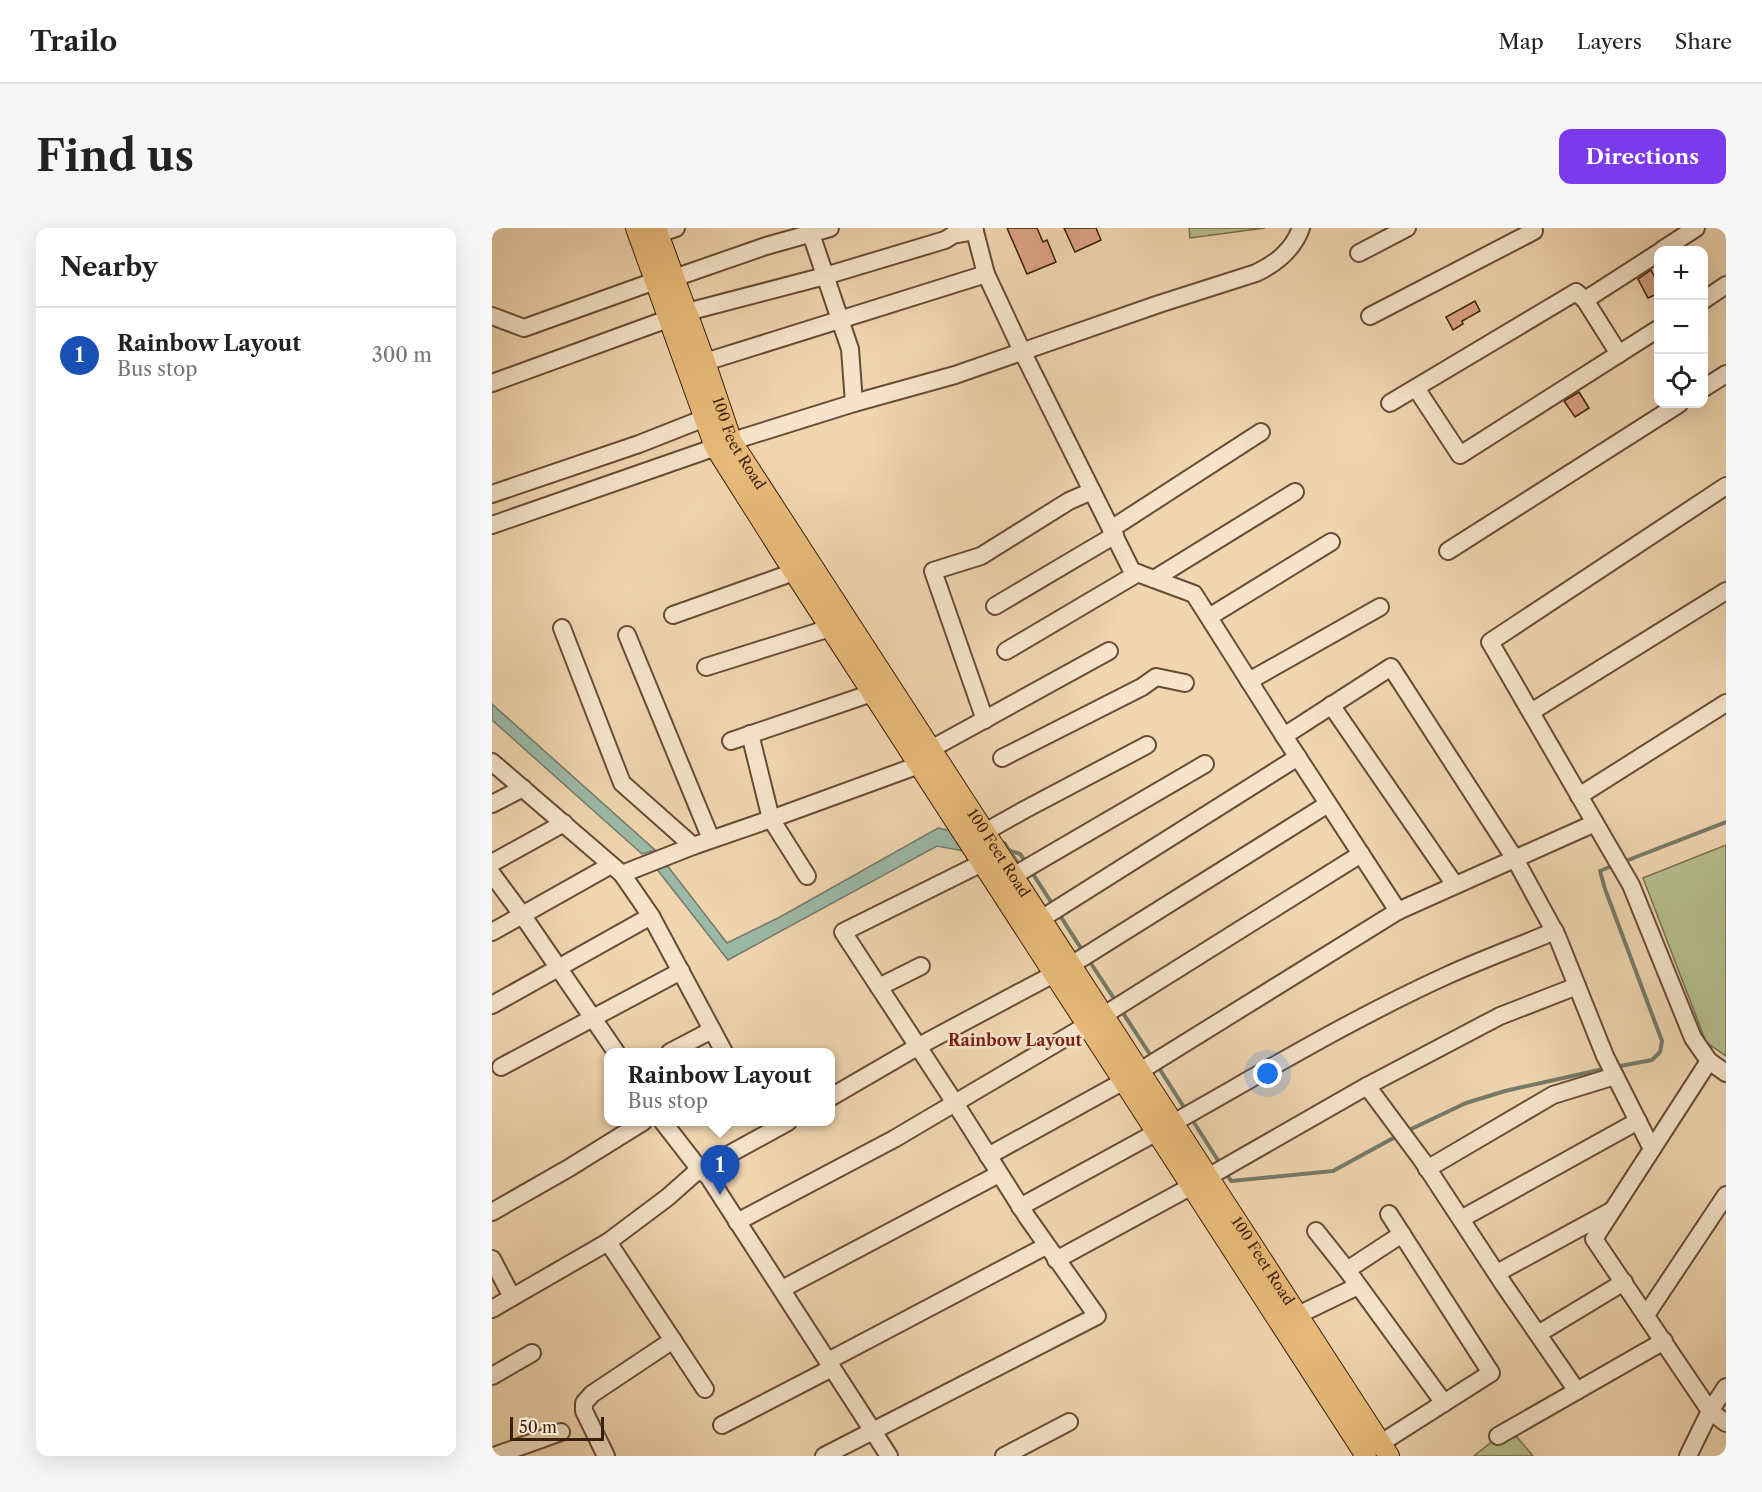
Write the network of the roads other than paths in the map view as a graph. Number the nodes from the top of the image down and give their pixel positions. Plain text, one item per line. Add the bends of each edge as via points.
1 (636, 228) edge
2 (830, 228) edge
3 (1301, 228) edge
4 (1407, 228) edge
5 (1696, 228) edge
6 (975, 229) edge
7 (1536, 229) edge
8 (664, 230) edge
9 (810, 231) edge
10 (1669, 246) edge
11 (1359, 253) dead end
12 (1654, 256) edge
13 (986, 274) junction
14 (825, 276) junction
15 (665, 279) junction
16 (1726, 285) edge
17 (1708, 297) edge
18 (1585, 300) junction
19 (678, 315) junction
20 (492, 316) edge
21 (1370, 316) dead end
22 (841, 320) junction
23 (1654, 332) edge
24 (1022, 351) junction
25 (1619, 354) junction
26 (705, 362) junction
27 (1726, 374) edge
28 (492, 383) edge
29 (1708, 385) edge
30 (1416, 388) junction
31 (854, 403) junction
32 (1390, 403) dead end
33 (1673, 408) edge
34 (705, 418) junction
35 (1262, 432) dead end
36 (723, 445) junction
37 (1726, 486) edge
38 (1092, 491) junction
39 (1295, 492) dead end
40 (492, 494) edge
41 (492, 525) edge
42 (1113, 532) junction
43 (1331, 542) dead end
44 (1448, 550) dead end
45 (794, 572) junction
46 (1146, 576) junction
47 (1726, 591) edge
48 (995, 606) dead end
49 (1380, 607) dead end
50 (673, 615) dead end
51 (1209, 617) junction
52 (562, 628) dead end
53 (830, 628) junction
54 (627, 635) dead end
55 (1006, 651) dead end
56 (1109, 651) dead end
57 (706, 667) dead end
58 (1249, 681) junction
59 (1185, 683) dead end
60 (872, 693) junction
61 (1726, 703) edge
62 (1332, 705) junction
63 (1531, 712) junction
64 (985, 720) junction
65 (750, 734) junction
66 (1284, 736) junction
67 (731, 741) dead end
68 (1147, 745) dead end
69 (931, 749) junction
70 (1298, 757) junction
71 (1002, 758) dead end
72 (492, 762) edge
73 (1205, 764) dead end
74 (918, 765) junction
75 (523, 788) junction
76 (1580, 796) junction
77 (492, 804) edge
78 (1328, 804) junction
79 (956, 805) junction
80 (771, 819) junction
81 (564, 823) junction
82 (1595, 823) junction
83 (985, 832) junction
84 (711, 839) junction
85 (693, 846) junction
86 (1361, 854) junction
87 (1515, 859) junction
88 (492, 863) edge
89 (982, 863) junction
90 (616, 869) junction
91 (492, 874) edge
92 (807, 876) dead end
93 (1005, 881) junction
94 (1455, 885) junction
95 (1398, 911) junction
96 (523, 916) junction
97 (651, 916) junction
98 (1041, 919) junction
99 (492, 932) edge
100 (1554, 932) junction
101 (921, 966) dead end
102 (557, 968) junction
103 (1062, 969) junction
104 (681, 971) junction
105 (1577, 986) junction
106 (879, 987) junction
107 (492, 1005) edge
108 (593, 1019) junction
109 (1095, 1020) junction
110 (712, 1030) junction
111 (917, 1047) junction
112 (613, 1048) edge
113 (679, 1048) edge
114 (721, 1048) edge
115 (1709, 1061) junction
116 (501, 1067) dead end
117 (1726, 1073) edge
118 (1132, 1076) junction
119 (1616, 1076) junction
120 (1367, 1086) junction
121 (835, 1095) edge
122 (955, 1103) junction
123 (1638, 1121) junction
124 (637, 1126) edge
125 (669, 1126) edge
126 (764, 1127) edge
127 (1165, 1127) junction
128 (1652, 1149) junction
129 (988, 1156) junction
130 (1427, 1169) junction
131 (701, 1171) junction
132 (999, 1174) junction
133 (1200, 1182) junction
134 (1726, 1195) edge
135 (1020, 1207) junction
136 (1614, 1209) junction
137 (492, 1212) edge
138 (1389, 1214) dead end
139 (1461, 1219) junction
140 (737, 1222) junction
141 (1316, 1231) dead end
142 (1402, 1234) junction
143 (608, 1242) junction
144 (1051, 1253) junction
145 (492, 1259) edge
146 (1347, 1270) junction
147 (1497, 1273) junction
148 (1624, 1282) junction
149 (1358, 1286) junction
150 (782, 1289) junction
151 (512, 1298) junction
152 (492, 1309) edge
153 (1298, 1315) junction
154 (1646, 1315) junction
155 (1538, 1334) junction
156 (673, 1340) junction
157 (1664, 1341) junction
158 (532, 1353) dead end
159 (830, 1365) junction
160 (492, 1376) edge
161 (1726, 1387) edge
162 (705, 1389) dead end
163 (1577, 1391) junction
164 (1444, 1403) junction
165 (1710, 1411) junction
166 (1069, 1422) dead end
167 (1726, 1422) edge
168 (722, 1425) dead end
169 (872, 1431) junction
170 (561, 1432) dead end
171 (1498, 1436) dead end
172 (1385, 1450) edge
173 (494, 1456) edge
174 (606, 1456) edge
175 (824, 1456) edge
176 (889, 1456) edge
177 (1004, 1456) edge
178 (1366, 1456) edge
179 (1688, 1456) edge

1 - 15 main road, 100 Feet Road
2 - 9 street
3 - 24 street via 1285,254 1256,273
4 - 11 street
5 - 10 street
6 - 13 street
6 - 14 street
7 - 21 street
8 - 15 main road, 100 Feet Road
9 - 14 street
9 - 15 street
12 - 18 street
13 - 22 street
13 - 24 street
14 - 19 street
14 - 22 street
15 - 19 main road, 100 Feet Road
15 - 20 street via 524,328
16 - 17 street
18 - 25 street
18 - 30 street via 1576,292
19 - 26 main road, 100 Feet Road
19 - 28 street
19 - 34 main road, 100 Feet Road
22 - 26 street
22 - 31 street via 852,357
23 - 25 street
24 - 31 street via 955,375
24 - 38 street
25 - 30 street via 1460,455
26 - 36 main road, 100 Feet Road
27 - 29 street
30 - 32 street
31 - 36 street
33 - 44 street
34 - 36 main road, 100 Feet Road
34 - 40 street
35 - 42 street
36 - 41 street
36 - 45 main road, 100 Feet Road
36 - 69 main road, 100 Feet Road
37 - 63 street via 1490,642
38 - 42 street
38 - 64 street via 981,556 933,571
39 - 46 street
42 - 46 street via 1132,571
42 - 48 street
43 - 51 street
45 - 50 street
45 - 53 main road, 100 Feet Road
46 - 51 street via 1194,594
46 - 55 street
47 - 63 street
49 - 58 street
51 - 58 street
52 - 85 street via 622,783
53 - 57 street
53 - 60 main road, 100 Feet Road
54 - 84 street
56 - 64 street
58 - 66 street
59 - 71 street via 1156,677
60 - 65 street
60 - 74 main road, 100 Feet Road
61 - 76 street
62 - 66 street
62 - 87 street via 1391,667
62 - 94 street
63 - 76 street
64 - 69 street
65 - 67 street
65 - 80 street
66 - 70 street
68 - 83 street
69 - 79 main road, 100 Feet Road
70 - 78 street
70 - 98 street
72 - 75 street
73 - 93 street
74 - 79 main road, 100 Feet Road
74 - 80 street
75 - 77 street
75 - 81 street
76 - 82 street
78 - 86 street
78 - 103 street
79 - 83 main road, 100 Feet Road
79 - 89 main road, 100 Feet Road
80 - 84 street
80 - 92 street
81 - 88 street
81 - 90 street
82 - 87 street
82 - 115 street via 1631,885 1694,1038
83 - 93 main road, 100 Feet Road
84 - 85 street
85 - 90 street via 655,861
86 - 95 street
86 - 109 street
87 - 94 street
87 - 100 street
89 - 93 main road, 100 Feet Road
89 - 106 street via 843,932
90 - 96 street
90 - 97 street
91 - 96 street
93 - 98 main road, 100 Feet Road
93 - 103 main road, 100 Feet Road
94 - 95 street
95 - 118 street
96 - 99 street
96 - 102 street
97 - 102 street
97 - 104 street
98 - 103 main road, 100 Feet Road
100 - 105 street
100 - 127 street via 1448,975 1387,1005
101 - 106 street
102 - 107 street
102 - 108 street
103 - 109 main road, 100 Feet Road
103 - 111 street
104 - 108 street
104 - 110 street
105 - 119 street
105 - 120 street via 1500,1016
106 - 111 street
108 - 112 street
108 - 116 street
109 - 118 main road, 100 Feet Road
109 - 122 street
110 - 113 street
110 - 114 street
111 - 121 street
111 - 122 street
115 - 117 street
115 - 128 street
118 - 127 main road, 100 Feet Road
118 - 129 street
119 - 123 street
119 - 130 street via 1553,1095
120 - 130 street
120 - 133 street
122 - 129 street
122 - 140 street
123 - 128 street
123 - 139 street
124 - 137 street
125 - 131 street
126 - 131 street
127 - 133 main road, 100 Feet Road
127 - 135 street
128 - 136 street
129 - 132 street
130 - 139 street
131 - 140 street
131 - 143 street
132 - 135 street
132 - 150 street
133 - 144 street
133 - 153 main road, 100 Feet Road
133 - 178 main road, 100 Feet Road
134 - 154 street
135 - 144 street
136 - 147 street
136 - 148 street via 1594,1239
138 - 142 street
139 - 147 street
140 - 150 street
141 - 146 street
142 - 146 street
142 - 164 street via 1491,1373
143 - 151 street
143 - 156 street
144 - 159 street
144 - 169 street via 1097,1316
145 - 151 street
146 - 149 street
147 - 155 street
148 - 154 street
148 - 155 street
149 - 153 street
149 - 164 street
150 - 159 street
151 - 152 street
153 - 172 main road, 100 Feet Road
154 - 157 street
155 - 163 street
156 - 162 street
156 - 174 street via 584,1403 584,1411
157 - 163 street
157 - 165 street
158 - 160 street
159 - 168 street
159 - 169 street
161 - 165 street
163 - 171 street
164 - 172 street
165 - 167 street
165 - 179 street
166 - 177 street
169 - 175 street
169 - 176 street
170 - 173 street

